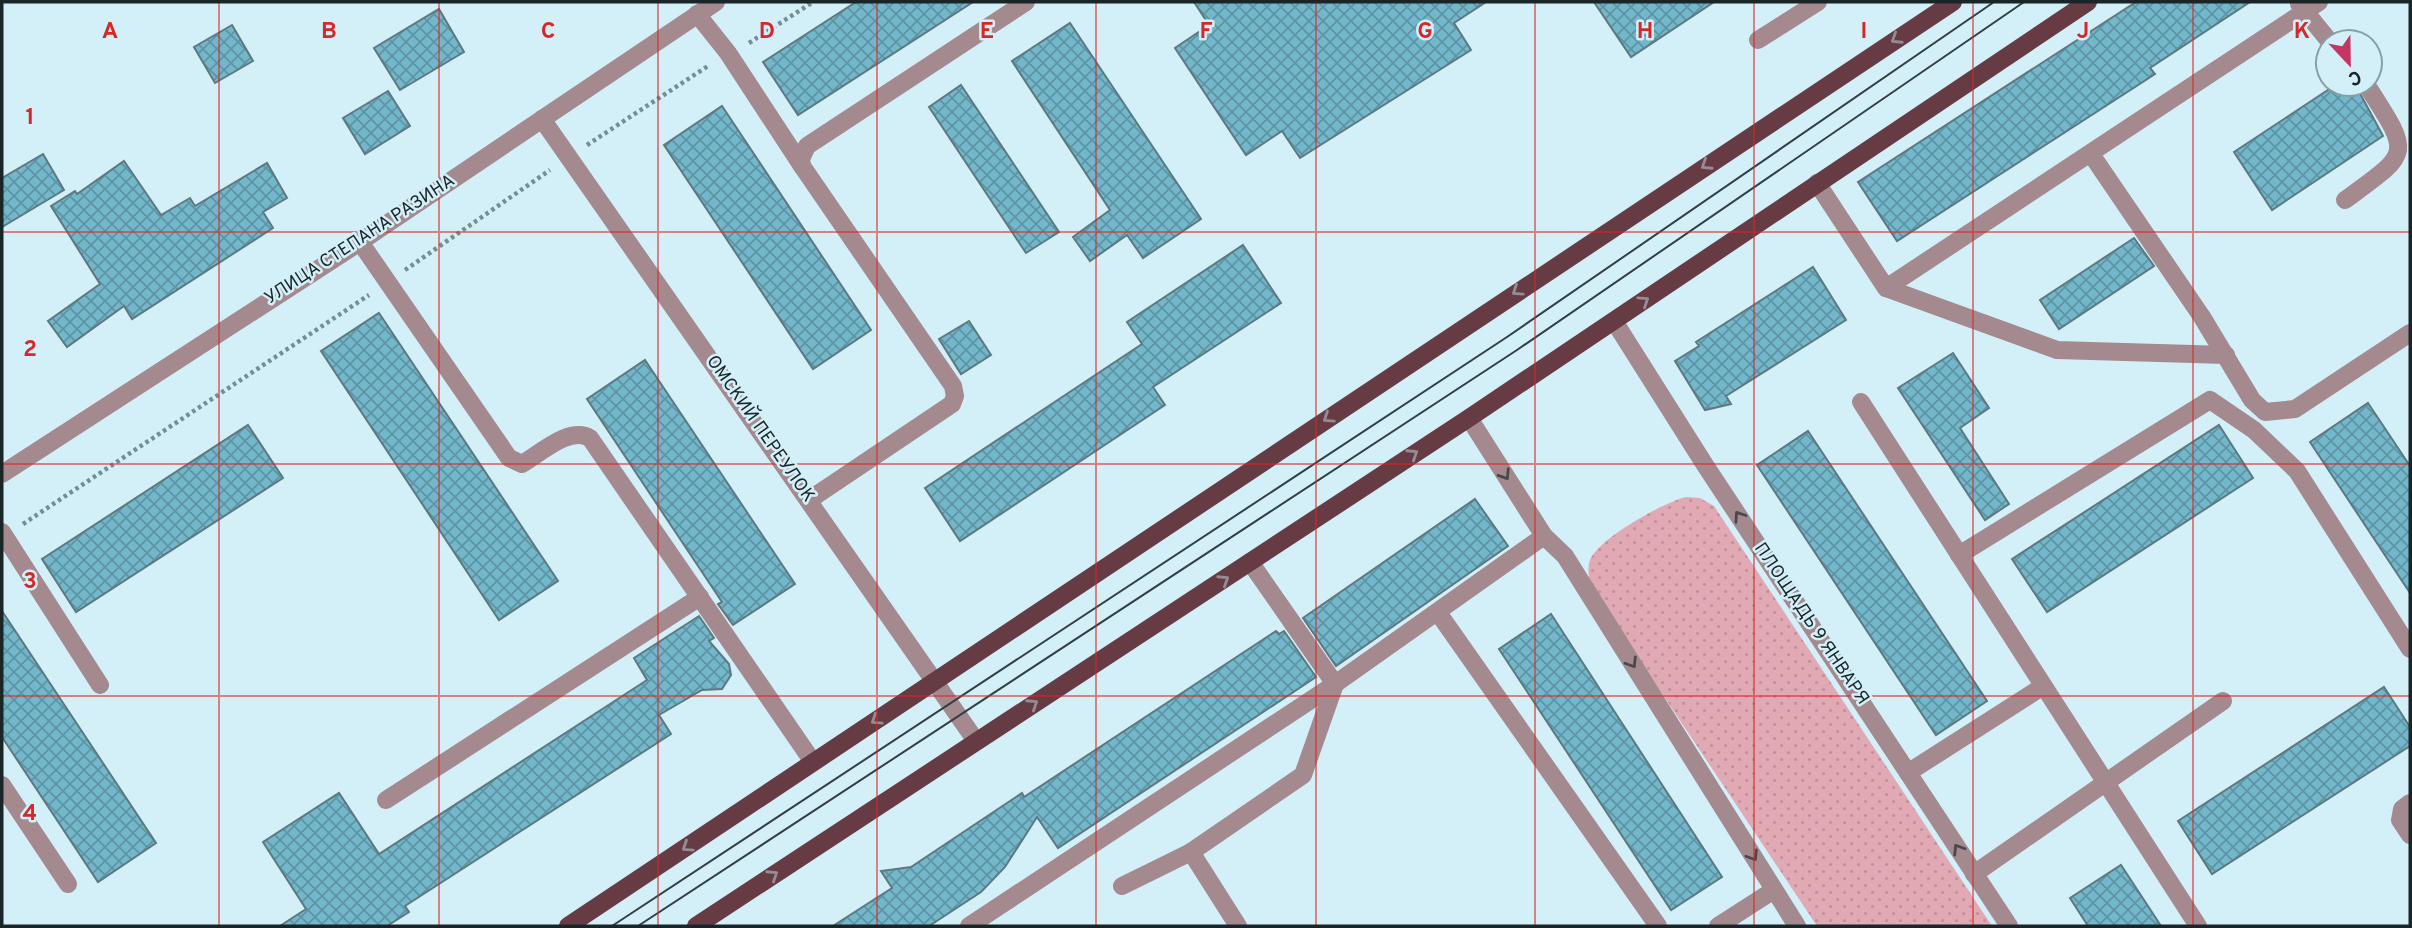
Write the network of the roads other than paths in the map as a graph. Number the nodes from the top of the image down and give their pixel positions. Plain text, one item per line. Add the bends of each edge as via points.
1 (716, 2) edge
2 (1026, 2) edge
3 (1818, 2) edge
4 (1953, 2) edge
5 (2088, 2) edge
6 (2307, 5) edge
7 (697, 14) junction
8 (2321, 28) edge
9 (1758, 40) dead end
10 (2378, 98) edge
11 (542, 119) junction
12 (2091, 154) junction
13 (802, 166) junction
14 (1816, 183) junction
15 (2345, 200) dead end
16 (360, 242) junction
17 (1886, 288) junction
18 (1615, 321) junction
19 (2410, 333) edge
20 (2226, 355) junction
21 (1861, 402) dead end
22 (1469, 418) junction
23 (2, 474) edge
24 (809, 500) junction
25 (3, 534) edge
26 (1544, 536) junction
27 (1959, 555) junction
28 (1250, 562) junction
29 (700, 597) junction
30 (1439, 614) junction
31 (2410, 649) edge
32 (933, 682) junction
33 (1335, 684) junction
34 (100, 685) dead end
35 (2042, 687) junction
36 (2223, 701) dead end
37 (976, 741) junction
38 (814, 762) junction
39 (1909, 772) junction
40 (2105, 783) junction
41 (2, 785) edge
42 (386, 800) dead end
43 (2410, 803) edge
44 (2410, 835) edge
45 (1191, 852) junction
46 (1974, 874) junction
47 (68, 884) dead end
48 (1122, 887) dead end
49 (1774, 890) junction
50 (568, 926) edge
51 (696, 926) edge
52 (969, 926) edge
53 (1238, 926) edge
54 (1658, 926) edge
55 (1718, 926) edge
56 (1797, 926) edge
57 (2009, 926) edge
58 (2198, 926) edge

1 - 7 street, УЛИЦА СТЕПАНА РАЗИНА
2 - 13 street via 807,146
3 - 9 street
4 -> 32 main road
5 - 14 main road
6 - 8 street
6 - 12 street
7 - 11 street, УЛИЦА СТЕПАНА РАЗИНА
7 - 13 street
10 - 15 street via 2407,132 2409,151 2402,164
11 - 16 street, УЛИЦА СТЕПАНА РАЗИНА
11 - 24 street, ОМСКИЙ ПЕРЕУЛОК
12 - 17 street
12 - 20 street
13 - 24 street via 953,386 955,396 952,404
14 - 17 street
18 -> 14 main road
16 - 23 street, УЛИЦА СТЕПАНА РАЗИНА
16 - 29 street via 509,458 522,464 572,434 590,438
17 - 20 street via 2057,350
18 - 22 main road
39 -> 18 street, ПЛОЩАДЬ 9 ЯНВАРЯ
19 - 20 street via 2295,410 2264,412
21 - 27 street
22 -> 26 street
28 -> 22 main road
24 - 32 street, ОМСКИЙ ПЕРЕУЛОК
25 - 34 street
26 - 30 street
26 -> 49 street via 1565,556
27 - 31 street via 2210,400 2254,430 2297,471
27 - 35 street
28 - 33 street
37 -> 28 main road
29 - 38 street
29 - 42 street
30 - 33 street
30 - 54 street
32 - 37 street, ОМСКИЙ ПЕРЕУЛОК
32 -> 38 main road
33 - 45 street via 1303,775
33 - 52 street
35 - 39 street
35 - 40 street
36 - 40 street
51 -> 37 main road
38 -> 50 main road
46 -> 39 street, ПЛОЩАДЬ 9 ЯНВАРЯ
40 - 46 street
40 - 58 street
41 - 47 street
43 - 44 street via 2400,814
45 - 48 street
45 - 53 street
46 - 57 street, ПЛОЩАДЬ 9 ЯНВАРЯ
49 - 55 street
49 - 56 street

